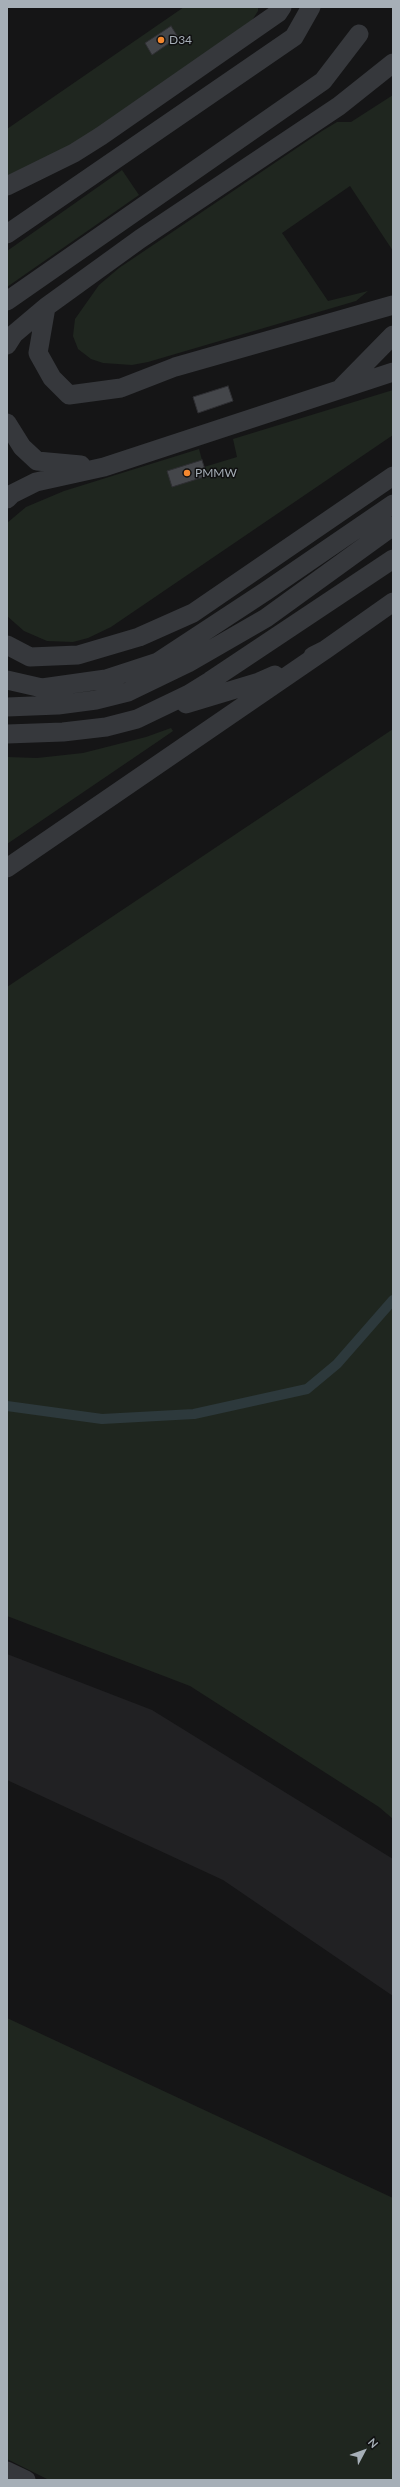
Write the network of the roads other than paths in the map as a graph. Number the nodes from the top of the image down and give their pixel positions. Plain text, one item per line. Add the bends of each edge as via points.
1 (282, 7) edge
2 (311, 7) edge
3 (359, 34) dead end
4 (393, 63) edge
5 (7, 186) edge
6 (7, 234) edge
7 (7, 301) edge
8 (393, 305) edge
9 (46, 307) junction
10 (393, 335) edge
11 (7, 345) edge
12 (393, 372) edge
13 (338, 390) junction
14 (7, 423) edge
15 (104, 467) junction
16 (393, 476) edge
17 (7, 499) edge
18 (393, 504) edge
19 (393, 526) edge
20 (393, 559) edge
21 (255, 572) junction
22 (393, 602) edge
23 (208, 630) junction
24 (7, 645) edge
25 (325, 650) junction
26 (7, 680) edge
27 (7, 707) edge
28 (137, 719) junction
29 (7, 734) edge
30 (7, 868) edge
31 (7, 2471) edge
32 (26, 2480) edge

1 - 5 lane via 278,14 101,136
2 - 6 lane via 294,37
3 - 7 lane via 323,81
4 - 9 lane via 339,106 140,239
8 - 9 lane via 175,367 121,388 69,395 52,378 38,353
9 - 11 lane via 14,334
10 - 13 lane
12 - 13 lane
13 - 15 lane
14 - 15 lane via 22,447 38,461
15 - 17 lane via 36,482
16 - 21 lane
18 - 23 lane
19 - 27 lane via 266,618 188,663 128,692 96,700 58,705
20 - 28 lane via 210,681
21 - 23 lane
21 - 24 lane via 193,613 139,638 78,655 30,657
22 - 25 lane
23 - 26 lane via 158,662 106,679 42,688
25 - 28 lane via 259,682
25 - 30 lane
28 - 29 lane via 106,727 63,732
31 - 32 lane

